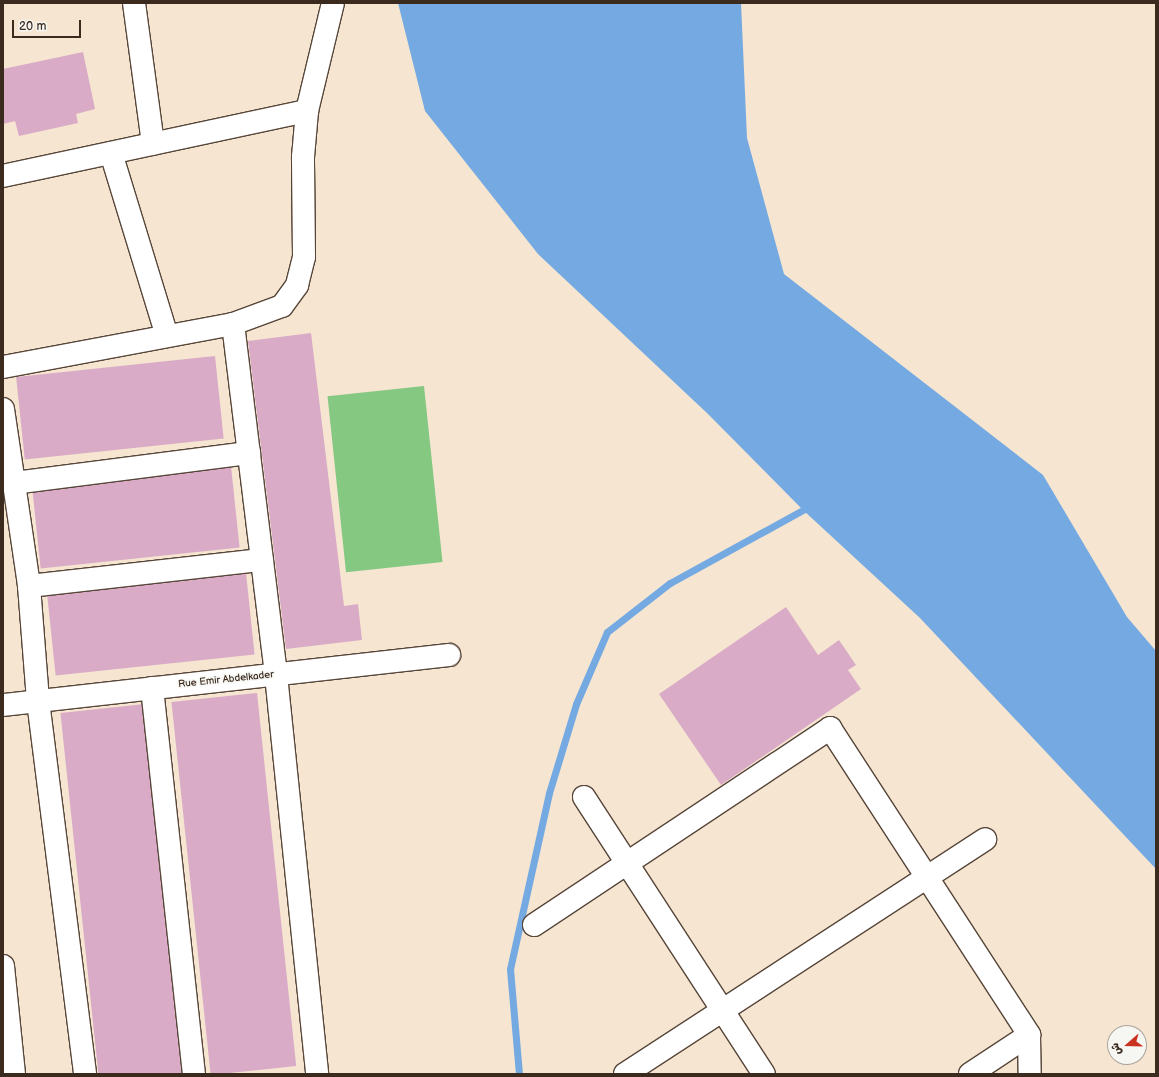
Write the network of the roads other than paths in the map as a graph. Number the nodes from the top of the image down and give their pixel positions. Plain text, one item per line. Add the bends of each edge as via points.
1 (134, 3) edge
2 (333, 3) edge
3 (306, 111) junction
4 (153, 144) junction
5 (111, 153) junction
6 (3, 176) edge
7 (233, 324) junction
8 (167, 336) junction
9 (3, 367) edge
10 (3, 408) edge
11 (5, 432) edge
12 (249, 452) junction
13 (14, 483) junction
14 (262, 560) junction
15 (29, 586) junction
16 (449, 655) dead end
17 (276, 675) junction
18 (152, 688) junction
19 (38, 701) junction
20 (3, 705) edge
21 (584, 797) dead end
22 (986, 839) dead end
23 (627, 863) junction
24 (927, 877) junction
25 (534, 925) dead end
26 (3, 966) edge
27 (722, 1010) junction
28 (1030, 1035) junction
29 (14, 1074) edge
30 (85, 1074) edge
31 (194, 1074) edge
32 (317, 1074) edge
33 (625, 1074) edge
34 (764, 1074) edge
35 (970, 1074) edge
36 (1030, 1074) edge

1 - 4 street
2 - 3 street
3 - 4 street
3 - 7 street via 303,158 304,257 297,285 282,306
4 - 5 street
5 - 6 street
5 - 8 street
7 - 8 street
7 - 12 street
8 - 9 street
10 - 11 street
11 - 13 street
12 - 13 street
12 - 14 street
13 - 15 street
14 - 15 street
14 - 17 street
15 - 19 street
16 - 17 street, Rue Emir Abdelkader
17 - 18 street, Rue Emir Abdelkader
17 - 32 street
18 - 19 street, Rue Emir Abdelkader
18 - 31 street
19 - 20 street, Rue Emir Abdelkader
19 - 30 street
21 - 23 street
22 - 24 street
23 - 24 street via 830,728
23 - 25 street
23 - 27 street
24 - 27 street
24 - 28 street
26 - 29 street
27 - 33 street
27 - 34 street
28 - 35 street
28 - 36 street

